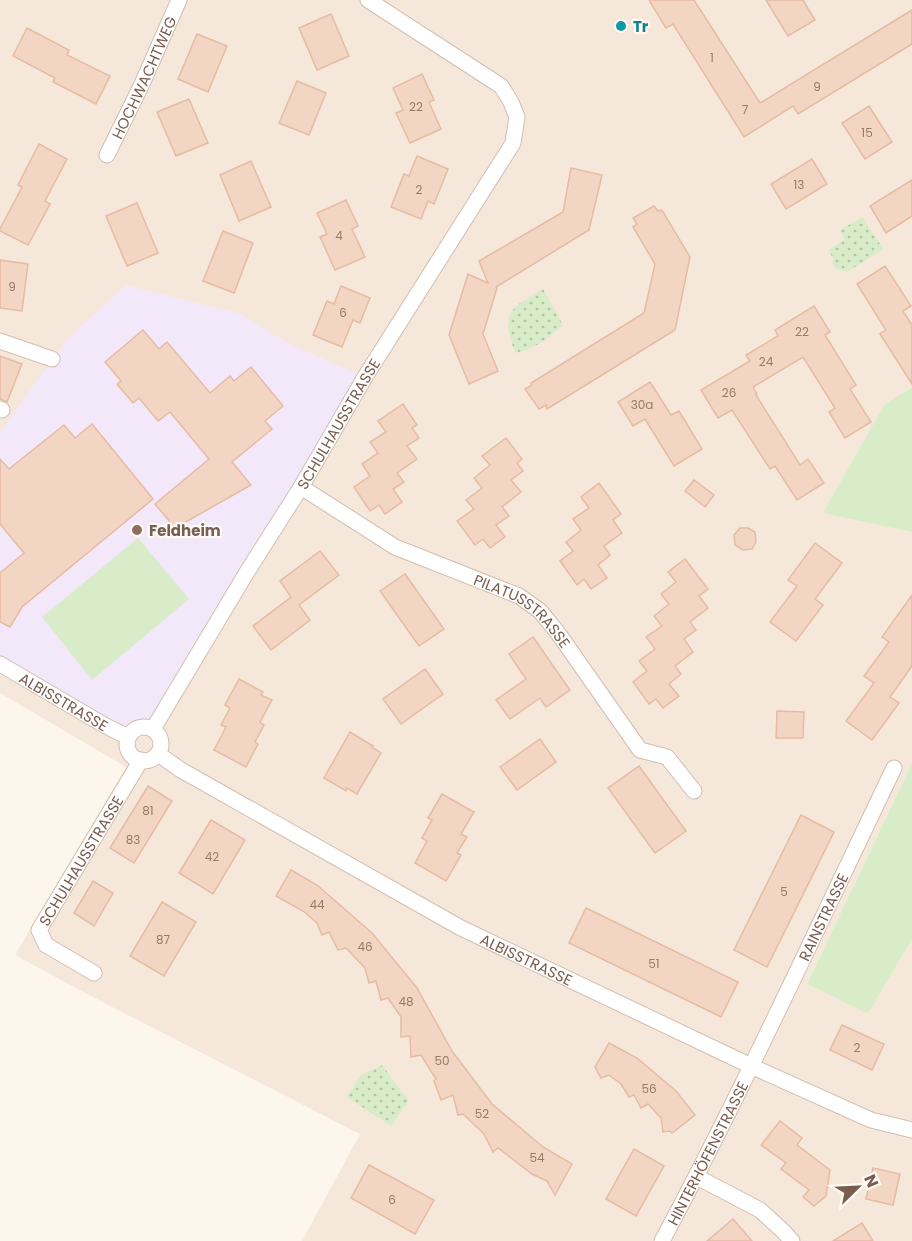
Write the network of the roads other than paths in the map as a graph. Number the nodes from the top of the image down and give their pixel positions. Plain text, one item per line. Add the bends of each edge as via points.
1 (179, 0) edge
2 (368, 0) edge
3 (107, 155) dead end
4 (0, 341) edge
5 (52, 359) dead end
6 (302, 487) junction
7 (0, 664) edge
8 (153, 729) junction
9 (128, 737) junction
10 (158, 753) junction
11 (141, 760) junction
12 (894, 768) dead end
13 (694, 791) dead end
14 (94, 973) dead end
15 (751, 1066) junction
16 (912, 1130) edge
17 (697, 1177) junction
18 (662, 1241) edge
19 (792, 1241) edge

1 - 3 street, HOCHWACHTWEG
2 - 6 street, SCHULHAUSSTRASSE via 501,87 517,117 513,143 365,376
4 - 5 street
6 - 8 street, SCHULHAUSSTRASSE
6 - 13 street, PILATUSSTRASSE via 395,547 519,596 540,612 640,750 667,757
7 - 9 street, ALBISSTRASSE
8 - 9 street via 138,728
8 - 10 street via 160,739
9 - 11 street via 128,750
10 - 11 street via 150,760
10 - 15 street, ALBISSTRASSE via 181,770 461,928
11 - 14 street, SCHULHAUSSTRASSE via 39,930 46,945
12 - 15 street, RAINSTRASSE
15 - 16 street, ALBISSTRASSE via 871,1120
15 - 17 street, HINTERHÖFENSTRASSE
17 - 18 street, HINTERHÖFENSTRASSE
17 - 19 street via 760,1210

